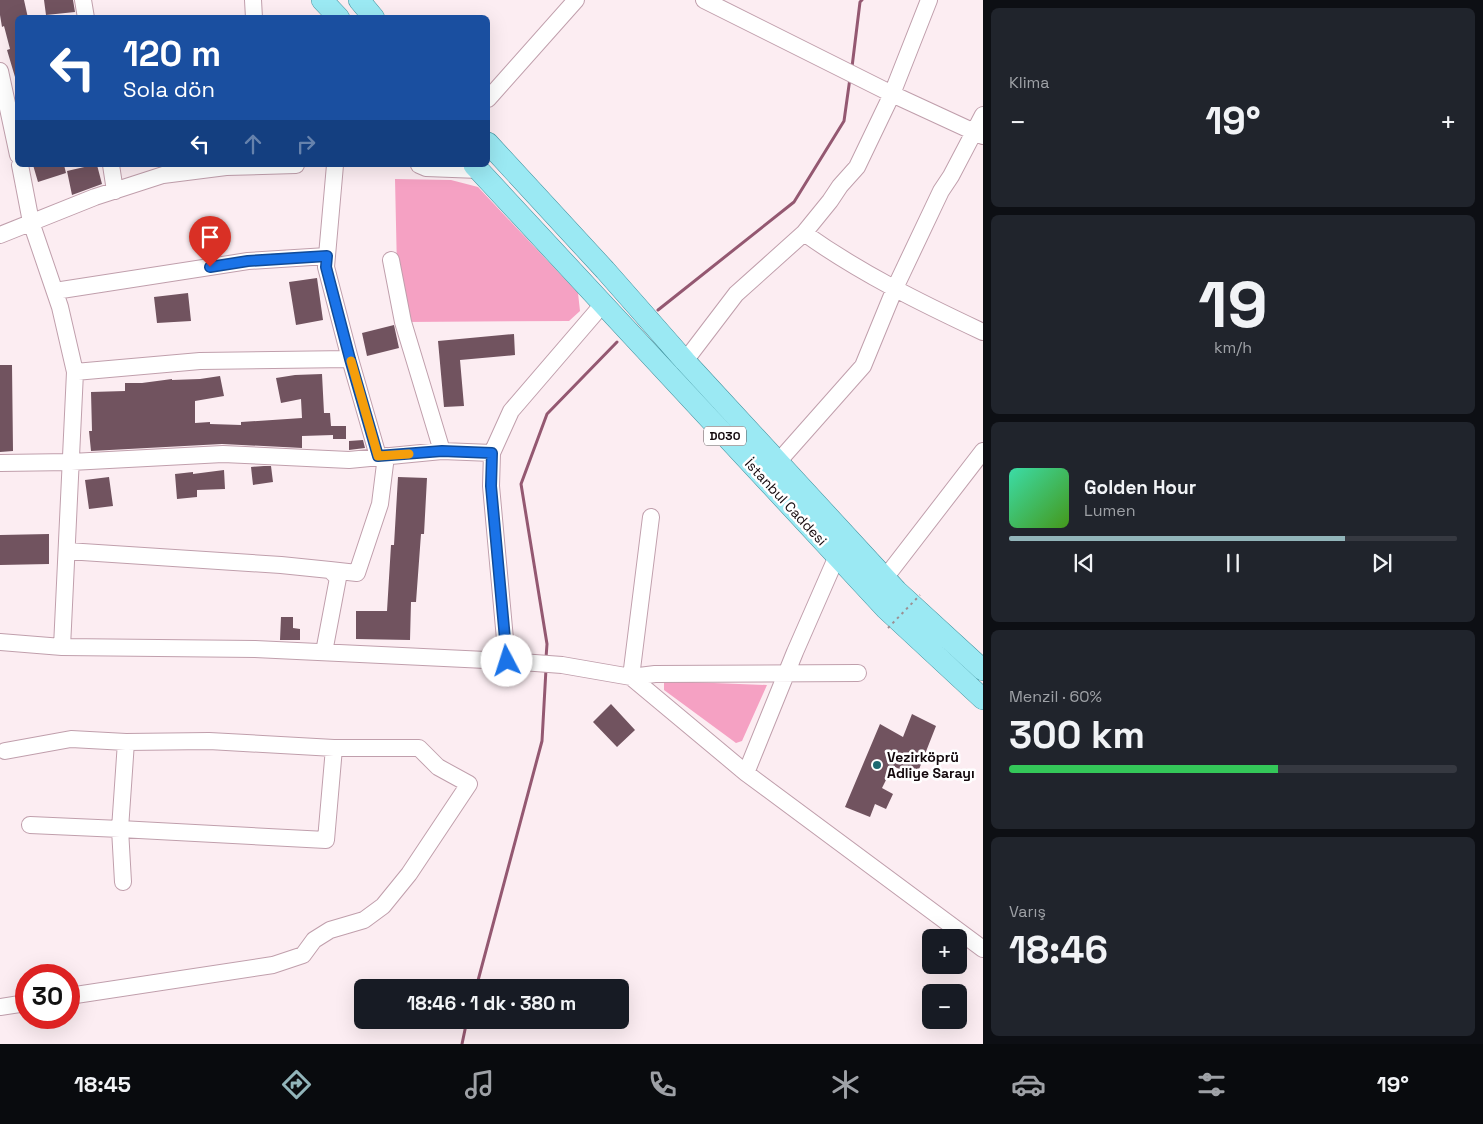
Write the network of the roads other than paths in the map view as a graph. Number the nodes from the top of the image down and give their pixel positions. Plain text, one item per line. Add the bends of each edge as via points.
1 (83, 0) edge
2 (253, 0) edge
3 (322, 0) edge
4 (359, 0) edge
5 (576, 0) edge
6 (929, 0) edge
7 (711, 1) edge
8 (86, 15) edge
9 (254, 15) edge
10 (335, 15) edge
11 (372, 15) edge
12 (0, 71) edge
13 (892, 94) junction
14 (490, 97) edge
15 (983, 115) edge
16 (979, 134) edge
17 (7, 138) edge
18 (490, 145) edge
19 (15, 150) edge
20 (20, 167) edge
21 (111, 167) edge
22 (226, 167) edge
23 (335, 167) edge
24 (424, 167) edge
25 (477, 168) edge
26 (115, 191) junction
27 (32, 222) junction
28 (804, 233) junction
29 (0, 235) edge
30 (327, 256) junction
31 (391, 260) dead end
32 (895, 288) junction
33 (55, 292) junction
34 (602, 304) junction
35 (983, 332) edge
36 (350, 359) junction
37 (686, 361) junction
38 (75, 372) junction
39 (442, 451) junction
40 (983, 451) edge
41 (492, 453) junction
42 (382, 456) junction
43 (71, 462) junction
44 (778, 462) junction
45 (0, 463) edge
46 (650, 517) dead end
47 (67, 550) junction
48 (837, 556) junction
49 (330, 570) junction
50 (885, 578) junction
51 (0, 642) edge
52 (62, 646) junction
53 (324, 652) junction
54 (513, 661) junction
55 (983, 670) edge
56 (786, 673) junction
57 (858, 673) dead end
58 (631, 677) junction
59 (983, 700) edge
60 (126, 742) junction
61 (334, 748) junction
62 (5, 751) dead end
63 (746, 773) junction
64 (30, 825) dead end
65 (120, 829) junction
66 (123, 882) dead end
67 (983, 949) edge
68 (80, 994) edge
69 (15, 1004) edge
70 (0, 1006) edge

1 - 8 street
2 - 9 street
3 - 10 main road
4 - 11 main road
5 - 14 street
6 - 13 street
7 - 13 street
12 - 17 street
13 - 16 street
13 - 28 street via 857,167
15 - 16 street
16 - 32 street via 941,191
17 - 19 street
18 - 37 main road, İstanbul Caddesi / D030
20 - 27 street
21 - 26 street
22 - 26 street via 163,175
23 - 30 street
24 - 25 street
25 - 34 main road, İstanbul Caddesi / D030
26 - 27 street
27 - 29 street
27 - 33 street
28 - 32 street
28 - 37 street via 736,294
30 - 33 street via 248,261
30 - 36 street via 326,267
31 - 39 street via 403,322
32 - 35 street
32 - 44 street via 863,366
33 - 38 street
34 - 41 street via 511,411
34 - 48 main road, İstanbul Caddesi / D030
36 - 38 street via 200,361
36 - 42 street
37 - 44 main road, İstanbul Caddesi / D030
38 - 43 street
39 - 41 street
39 - 42 street
40 - 50 street
41 - 54 street via 491,486
42 - 43 street via 349,460 223,454
42 - 49 street via 380,504 357,573
43 - 45 street
43 - 47 street
44 - 50 main road, İstanbul Caddesi / D030
46 - 58 street
47 - 49 street
47 - 52 street
48 - 56 street
48 - 59 main road, İstanbul Caddesi / D030 via 886,609
49 - 53 street via 338,578
50 - 55 main road, İstanbul Caddesi / D030
51 - 52 street
52 - 53 street
53 - 54 street
54 - 58 street via 562,665
56 - 57 street
56 - 58 street
56 - 63 street
58 - 63 street
60 - 61 street via 209,741
60 - 62 street via 71,739
60 - 65 street
61 - 65 street via 326,840
61 - 68 street via 419,748 438,767 470,784 409,874 383,906 364,920 330,930 314,940 303,955 273,965
63 - 67 street
64 - 65 street
65 - 66 street
69 - 70 street

